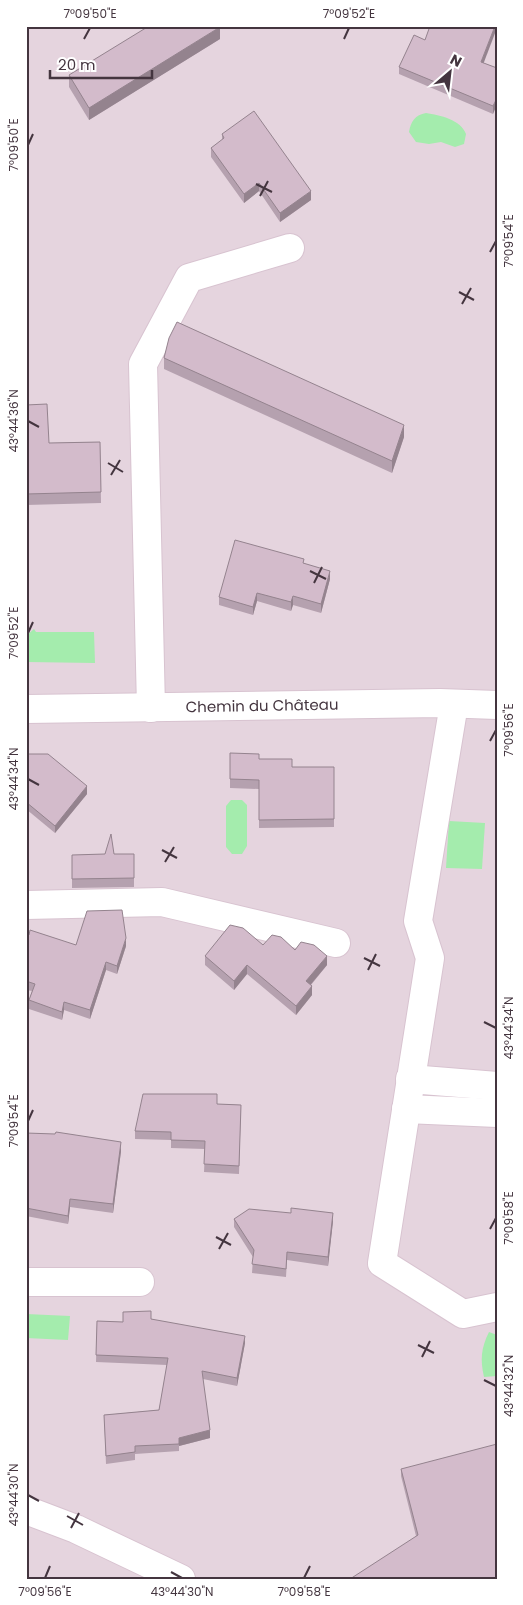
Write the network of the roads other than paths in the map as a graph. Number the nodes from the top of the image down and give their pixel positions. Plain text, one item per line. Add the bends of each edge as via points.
1 (290, 248) dead end
2 (454, 704) junction
3 (497, 705) edge
4 (151, 708) junction
5 (26, 709) edge
6 (26, 905) edge
7 (336, 943) dead end
8 (410, 1079) junction
9 (497, 1086) edge
10 (406, 1110) junction
11 (497, 1113) edge
12 (26, 1282) edge
13 (140, 1282) dead end
14 (497, 1308) edge
15 (26, 1510) edge
16 (181, 1579) edge

1 - 4 street via 189,278 143,364
2 - 3 street, Chemin du Château
2 - 4 street, Chemin du Château
2 - 8 street via 418,920 430,958
4 - 5 street, Chemin du Château
6 - 7 street via 162,902
8 - 9 street
8 - 10 street
10 - 11 street
10 - 14 street via 382,1263 464,1314
12 - 13 street
15 - 16 street

